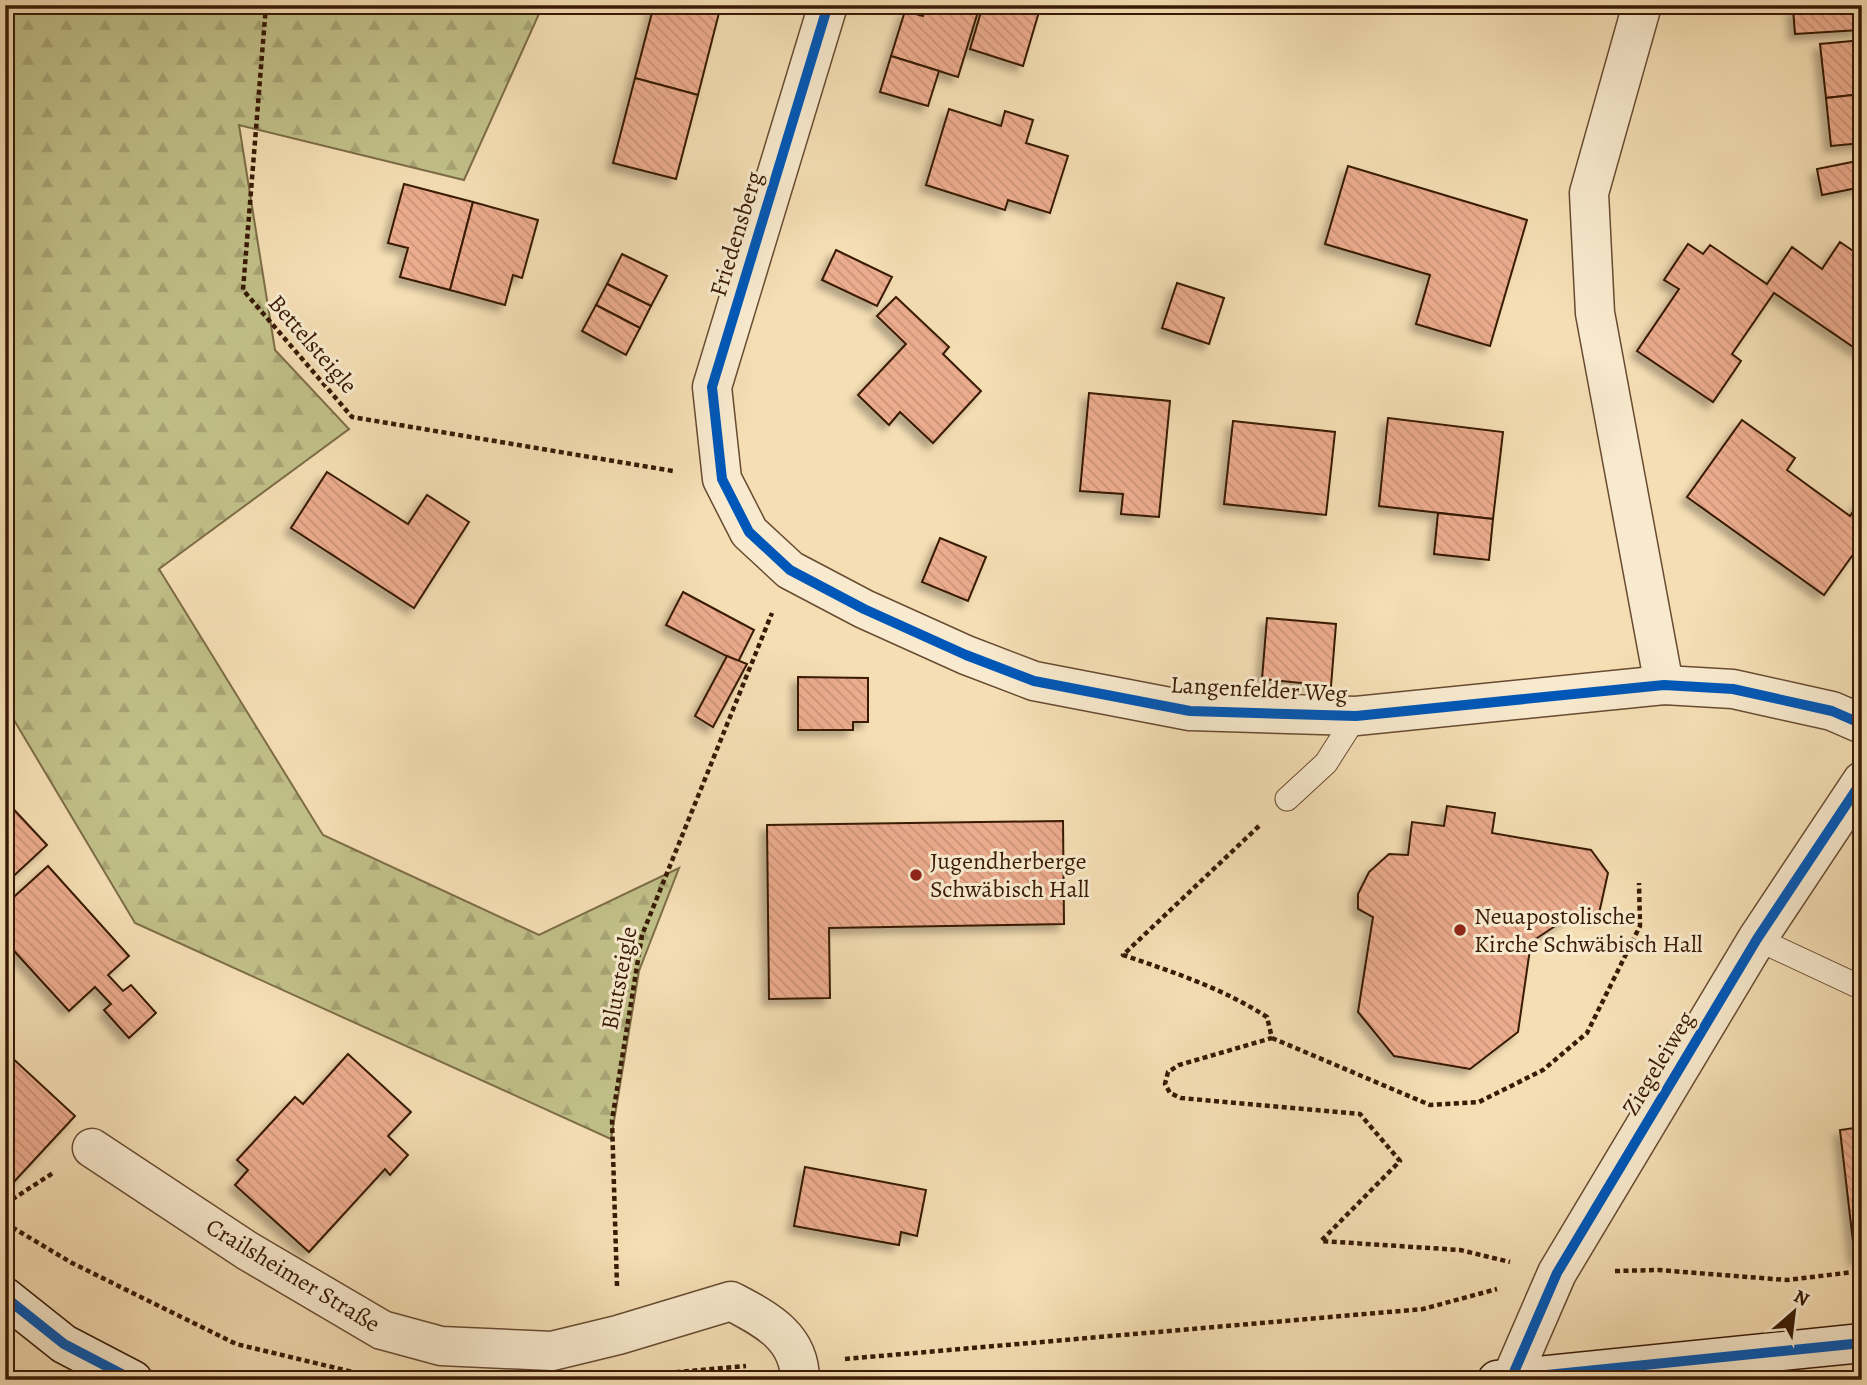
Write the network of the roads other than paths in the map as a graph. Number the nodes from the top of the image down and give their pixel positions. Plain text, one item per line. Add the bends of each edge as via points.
1 (828, 5) edge
2 (1642, 5) edge
3 (722, 479) joint
4 (1664, 685) junction
5 (1356, 716) junction
6 (1862, 724) edge
7 (1862, 780) edge
8 (1287, 799) road end
9 (1757, 939) junction
10 (1862, 988) edge
11 (92, 1148) road end
12 (5, 1297) edge
13 (1862, 1343) edge
14 (800, 1371) edge
15 (1511, 1379) edge
16 (133, 1380) edge
17 (1497, 1380) edge

1 - 3 street, Friedensberg via 712,387
2 - 4 street via 1589,193 1595,313
3 - 5 street, Langenfelder Weg via 749,532 790,569 864,609 1034,681 1190,711
4 - 5 street, Langenfelder Weg
4 - 6 street, Langenfelder Weg via 1734,689 1832,711
5 - 8 lane via 1326,763
7 - 9 street, Ziegeleiweg
9 - 10 lane
9 - 15 street, Ziegeleiweg via 1557,1273
11 - 14 street, Crailsheimer Straße via 246,1251 382,1330 441,1346 552,1351 731,1301 773,1323
12 - 16 street via 64,1344
13 - 15 street
15 - 17 street

